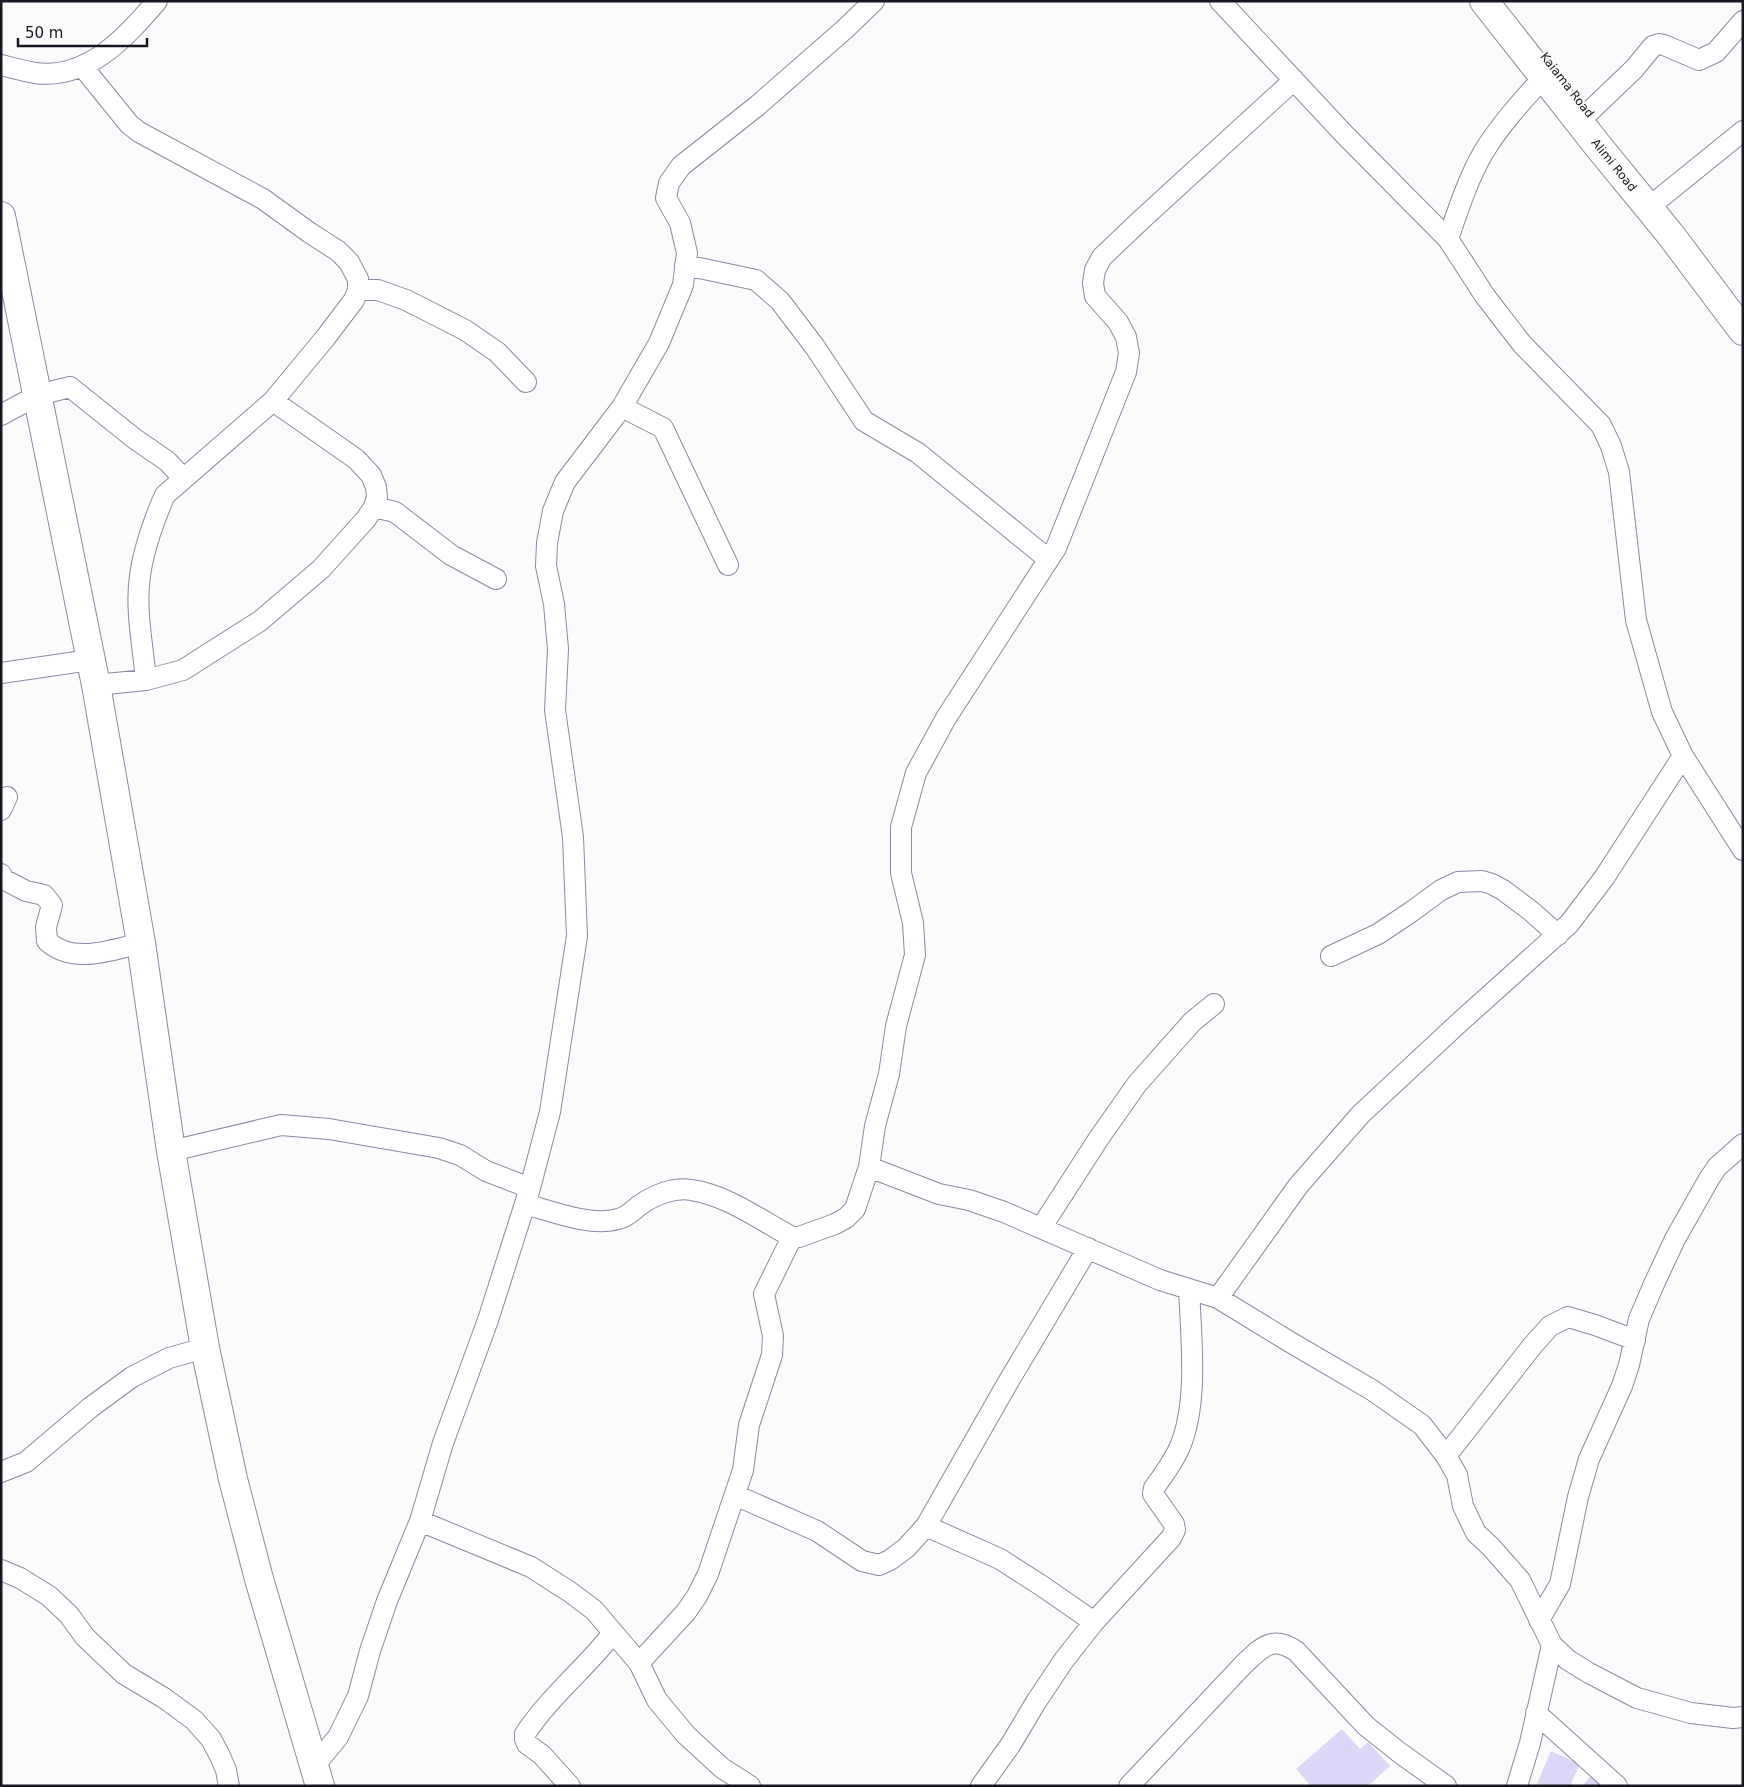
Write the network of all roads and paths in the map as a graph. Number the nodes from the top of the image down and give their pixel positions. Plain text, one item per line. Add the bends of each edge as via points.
1 (157, 1) edge
2 (874, 1) edge
3 (1220, 1) edge
4 (1484, 1) edge
5 (1501, 1) edge
6 (1742, 23) edge
7 (1, 65) edge
8 (82, 66) junction
9 (1543, 78) junction
10 (1294, 80) junction
11 (1589, 112) junction
12 (1743, 132) edge
13 (1659, 199) junction
14 (1, 216) edge
15 (1448, 239) junction
16 (685, 265) junction
17 (358, 290) junction
18 (1743, 312) edge
19 (1743, 331) edge
20 (526, 382) dead end
21 (38, 395) junction
22 (273, 401) junction
23 (622, 407) junction
24 (1, 415) edge
25 (183, 478) junction
26 (374, 507) junction
27 (1048, 559) junction
28 (728, 565) dead end
29 (496, 579) dead end
30 (93, 672) junction
31 (1, 673) edge
32 (146, 680) junction
33 (1683, 756) junction
34 (1743, 850) edge
35 (1, 874) edge
36 (1558, 934) junction
37 (141, 943) junction
38 (1331, 956) dead end
39 (1214, 1004) dead end
40 (1743, 1144) edge
41 (171, 1151) junction
42 (869, 1167) junction
43 (527, 1196) junction
44 (1041, 1228) junction
45 (792, 1237) junction
46 (1088, 1248) junction
47 (1188, 1289) junction
48 (1218, 1298) junction
49 (1634, 1340) junction
50 (204, 1348) junction
51 (1446, 1456) junction
52 (1, 1472) edge
53 (735, 1494) junction
54 (420, 1521) junction
55 (926, 1526) junction
56 (1, 1570) edge
57 (1539, 1620) junction
58 (1094, 1622) junction
59 (613, 1633) junction
60 (1552, 1645) junction
61 (639, 1664) junction
62 (1536, 1713) junction
63 (1743, 1717) edge
64 (317, 1776) edge
65 (228, 1786) edge
66 (570, 1786) edge
67 (750, 1786) edge
68 (981, 1786) edge
69 (1129, 1786) edge
70 (1446, 1786) edge
71 (1517, 1786) edge
72 (1617, 1786) edge

1 - 8 street via 132,30 100,57
2 - 16 street via 757,106 681,166 669,183 666,198 680,223
3 - 10 street
4 - 9 main road, Alimi Road
5 - 11 main road, Kaiama Road
6 - 11 street via 1716,52 1699,60 1664,45 1653,46 1634,70
7 - 8 street via 36,73 56,73
8 - 17 street via 139,132 263,199 338,251 349,262 358,279
9 - 15 street via 1512,111 1483,153
9 - 19 main road, Alimi Road via 1670,234
10 - 15 street
10 - 27 street via 1102,257 1095,270 1092,283 1096,296 1126,337 1129,353 1126,372 1056,548
11 - 13 main road, Kaiama Road
12 - 13 street
13 - 18 main road, Kaiama Road
14 - 21 main road
15 - 33 street via 1485,296 1517,337 1600,425 1611,446 1619,472 1636,620 1662,712
16 - 23 street via 683,285 659,343
16 - 27 street via 756,280 765,286 815,347 864,421 918,453
17 - 20 street via 378,290 465,330 497,352
17 - 22 street via 326,337
21 - 24 street
21 - 25 street via 70,387 74,389 167,461
21 - 30 main road
22 - 25 street
22 - 26 street via 356,459 371,475 376,487
23 - 28 street via 663,428
23 - 43 street via 565,482 553,511 547,543 546,566 558,649 555,710 573,837 577,936 550,1112
25 - 32 street via 165,494 156,513 140,576 139,609
26 - 29 street via 395,512 451,555
26 - 32 street via 321,569 260,621 183,670
27 - 42 street via 946,718 916,773 901,827 901,873 913,923 915,955 896,1026
30 - 31 street
30 - 32 street
30 - 37 main road
33 - 34 street
33 - 36 street via 1604,878
35 - 37 street via 3,879 26,891 44,895 52,905 46,928 47,941 55,948 88,954
36 - 38 street via 1504,890 1482,881 1458,882 1441,890 1378,934
36 - 48 street via 1361,1114 1298,1186
37 - 41 main road
39 - 44 street via 1192,1022 1137,1084
40 - 49 street via 1717,1167 1693,1206 1654,1284
41 - 43 street via 281,1125 329,1129 439,1148 460,1156
41 - 50 main road
42 - 44 street via 939,1194 1004,1212
42 - 45 street via 858,1202 851,1213 835,1224
43 - 45 street via 574,1217 606,1222 627,1216 641,1204 665,1192 690,1190 730,1202
43 - 54 street via 488,1320 443,1443
44 - 46 street
45 - 53 street via 764,1294 773,1336 772,1355 749,1425 743,1470
46 - 47 street
46 - 55 street
47 - 48 street
47 - 58 street via 1192,1392 1188,1419 1179,1449 1153,1494 1175,1530
48 - 51 street via 1372,1390 1422,1425
49 - 51 street via 1568,1317 1550,1326
49 - 57 street via 1622,1386 1589,1459 1560,1584
50 - 52 street via 169,1358 132,1377 26,1462
50 - 64 main road via 259,1580
51 - 57 street via 1457,1475 1463,1506 1476,1533 1520,1580
53 - 55 street via 817,1530 862,1561 879,1565 906,1548
53 - 61 street via 708,1574 697,1596
54 - 59 street via 531,1567 594,1610
54 - 64 street via 386,1601 358,1696
55 - 58 street via 1000,1559
56 - 65 street via 49,1596 124,1674 194,1720 211,1739 220,1756
57 - 60 street
58 - 68 street via 1064,1660
59 - 61 street
59 - 66 street via 525,1734 527,1744 552,1764
60 - 62 street
60 - 63 street via 1568,1660 1636,1698 1691,1713
61 - 67 street via 657,1700 686,1735 722,1768
62 - 71 street
62 - 72 street
69 - 70 street via 1244,1664 1262,1647 1276,1642 1296,1651 1366,1726

